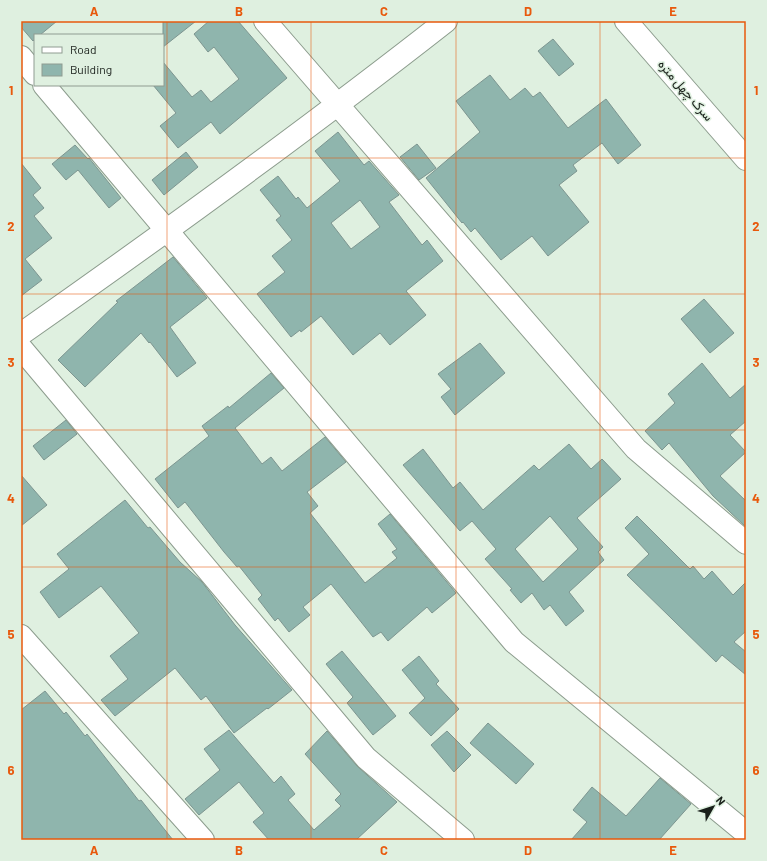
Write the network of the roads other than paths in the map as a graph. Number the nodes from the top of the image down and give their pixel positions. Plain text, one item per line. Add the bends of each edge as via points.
1 (265, 21) edge
2 (446, 21) edge
3 (626, 21) edge
4 (21, 57) edge
5 (34, 73) edge
6 (45, 86) edge
7 (337, 106) junction
8 (746, 159) edge
9 (168, 231) junction
10 (21, 334) edge
11 (21, 348) edge
12 (746, 543) edge
13 (21, 636) edge
14 (746, 833) edge
15 (203, 840) edge
16 (463, 840) edge

1 - 7 street
2 - 7 street
3 - 8 street, سرک چهل متره
4 - 5 street
6 - 9 street
7 - 9 street
7 - 12 street via 636,449
9 - 10 street
9 - 14 street via 514,642
11 - 16 street via 366,758
13 - 15 street

